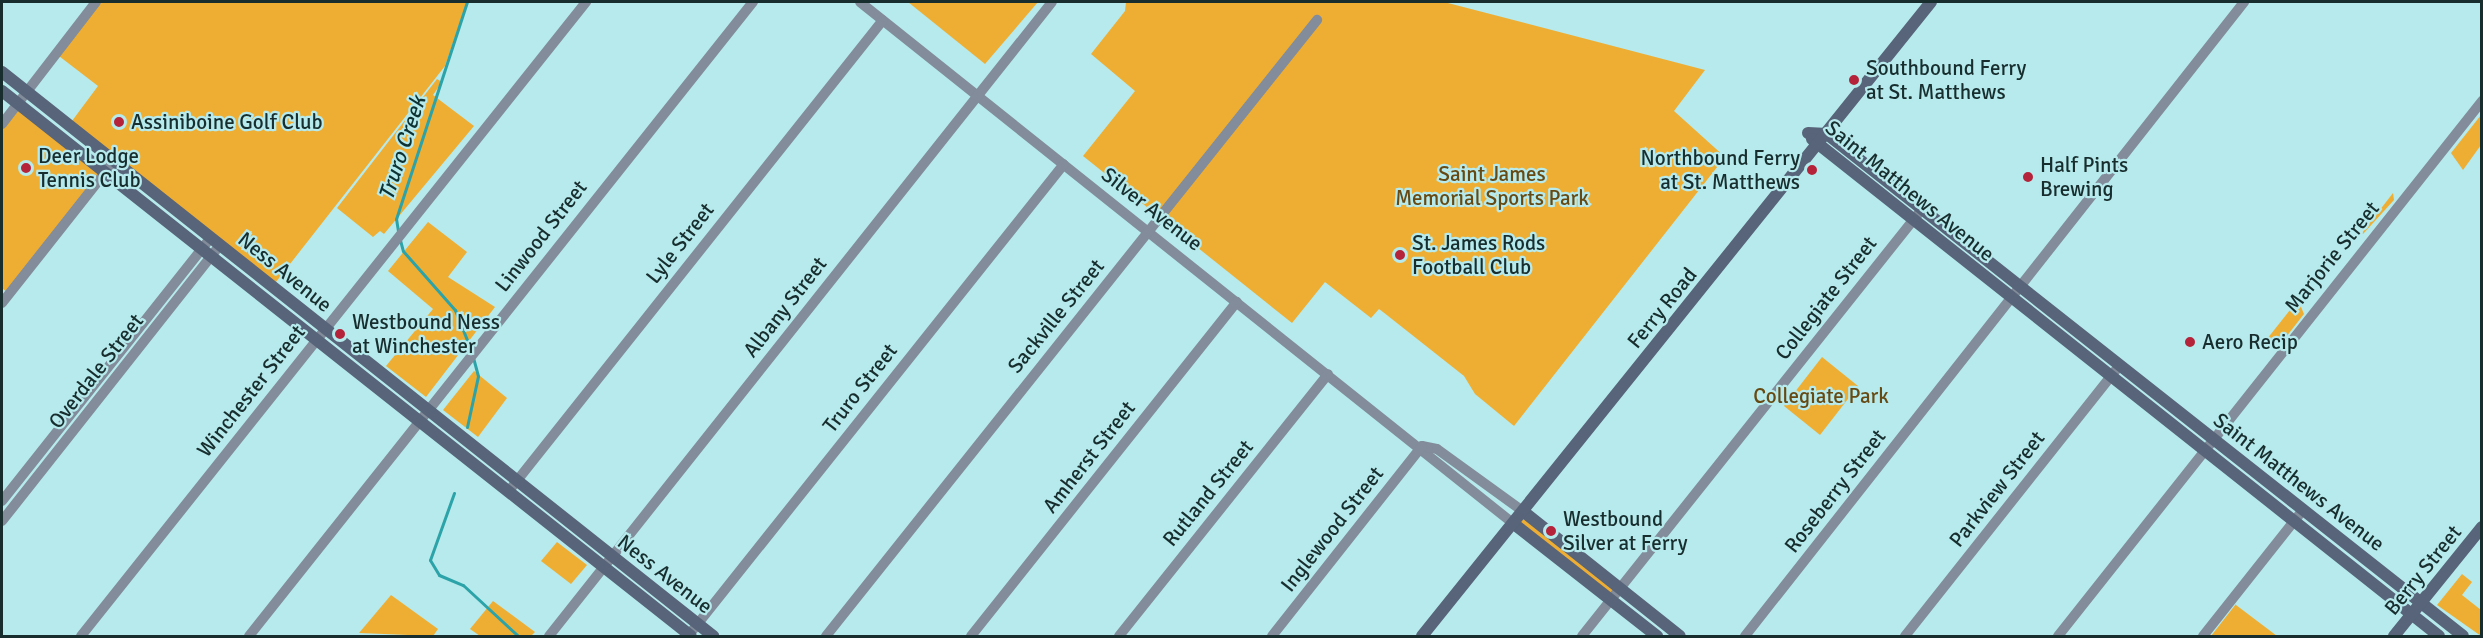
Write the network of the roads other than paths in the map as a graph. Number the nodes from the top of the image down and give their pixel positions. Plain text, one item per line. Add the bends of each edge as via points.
1 (96, 2) edge
2 (586, 2) edge
3 (753, 2) edge
4 (860, 2) edge
5 (1052, 2) edge
6 (1931, 2) edge
7 (2244, 2) edge
8 (883, 20) junction
9 (1317, 20) dead end
10 (2, 72) edge
11 (2, 91) edge
12 (27, 92) junction
13 (978, 95) junction
14 (2481, 101) edge
15 (18, 104) junction
16 (2, 124) edge
17 (1827, 134) junction
18 (1817, 145) junction
19 (114, 161) junction
20 (1064, 164) junction
21 (106, 172) junction
22 (1922, 209) junction
23 (1912, 220) junction
24 (1149, 232) junction
25 (215, 241) junction
26 (207, 252) junction
27 (2020, 286) junction
28 (2012, 299) junction
29 (1237, 302) junction
30 (2, 303) edge
31 (325, 329) junction
32 (317, 339) junction
33 (2120, 365) junction
34 (1328, 374) junction
35 (2110, 377) junction
36 (428, 410) junction
37 (420, 421) junction
38 (2212, 439) junction
39 (1422, 446) junction
40 (2205, 452) junction
41 (517, 481) junction
42 (509, 492) junction
43 (2, 501) edge
44 (2303, 510) junction
45 (1524, 512) junction
46 (2, 521) edge
47 (2294, 522) junction
48 (1514, 524) junction
49 (2481, 527) edge
50 (613, 557) junction
51 (604, 568) junction
52 (1620, 590) junction
53 (1611, 600) junction
54 (2421, 603) junction
55 (2411, 615) junction
56 (698, 624) junction
57 (81, 636) edge
58 (249, 636) edge
59 (549, 636) edge
60 (689, 636) edge
61 (713, 636) edge
62 (826, 636) edge
63 (971, 636) edge
64 (1119, 636) edge
65 (1272, 636) edge
66 (1422, 636) edge
67 (1582, 636) edge
68 (1657, 636) edge
69 (1680, 636) edge
70 (1745, 636) edge
71 (1905, 636) edge
72 (2058, 636) edge
73 (2203, 636) edge
74 (2394, 636) edge
75 (2439, 636) edge
76 (2463, 636) edge

1 - 12 street
2 - 31 street, Winchester Street
3 - 36 street, Linwood Street
4 - 8 street, Silver Avenue
5 - 13 street, Albany Street
6 - 17 main road, Ferry Road
7 - 27 street, Roseberry Street
8 - 13 street, Silver Avenue
8 - 41 street, Lyle Street
9 - 24 street, Sackville Street
10 - 12 main road, Ness Avenue
11 - 15 main road, Ness Avenue
12 - 15 street
12 - 19 main road, Ness Avenue
13 - 20 street, Silver Avenue
13 - 50 street, Albany Street
14 - 38 street, Marjorie Street
15 - 16 street
15 - 21 main road, Ness Avenue
17 - 18 main road, Ferry Road
17 - 22 main road, Saint Matthews Avenue
18 - 23 main road, Saint Matthews Avenue
18 - 45 main road, Ferry Road
19 - 21 street
19 - 25 main road, Ness Avenue
20 - 24 street, Silver Avenue
20 - 56 street, Truro Street
21 - 26 main road, Ness Avenue
21 - 30 street
22 - 23 street, Collegiate Street
22 - 27 main road, Saint Matthews Avenue
23 - 28 main road, Saint Matthews Avenue
23 - 52 street, Collegiate Street
24 - 29 street, Silver Avenue
24 - 62 street, Sackville Street
25 - 26 street, Overdale Street
25 - 31 main road, Ness Avenue
26 - 32 main road, Ness Avenue
26 - 43 street, Overdale Street
26 - 46 street, Overdale Street
27 - 28 street, Roseberry Street
27 - 33 main road, Saint Matthews Avenue
28 - 35 main road, Saint Matthews Avenue
28 - 70 street, Roseberry Street
29 - 34 street, Silver Avenue
29 - 63 street, Amherst Street
31 - 32 street, Winchester Street
31 - 36 main road, Ness Avenue
32 - 37 main road, Ness Avenue
32 - 57 street, Winchester Street
33 - 35 street, Parkview Street
33 - 38 main road, Saint Matthews Avenue
34 - 39 street, Silver Avenue
34 - 64 street, Rutland Street
35 - 40 main road, Saint Matthews Avenue
35 - 71 street, Parkview Street
36 - 37 street, Linwood Street
36 - 41 main road, Ness Avenue
37 - 42 main road, Ness Avenue
37 - 58 street, Linwood Street
38 - 40 street, Marjorie Street
38 - 44 main road, Saint Matthews Avenue
39 - 45 street, Silver Avenue via 1437,449
39 - 48 street, Silver Avenue
39 - 65 street, Inglewood Street
40 - 47 main road, Saint Matthews Avenue
40 - 72 street, Marjorie Street
41 - 42 street, Lyle Street
41 - 50 main road, Ness Avenue
42 - 51 main road, Ness Avenue
44 - 47 street
44 - 54 main road, Saint Matthews Avenue
45 - 48 main road, Ferry Road
45 - 52 main road, Silver Avenue
47 - 55 main road, Saint Matthews Avenue
47 - 73 street
48 - 53 main road, Silver Avenue
48 - 66 main road, Ferry Road
49 - 54 main road, Berry Street
50 - 51 street, Albany Street
50 - 56 main road, Ness Avenue
51 - 59 street, Albany Street
51 - 60 main road, Ness Avenue
52 - 53 street, Collegiate Street
52 - 69 main road, Silver Avenue
53 - 67 street, Collegiate Street
53 - 68 main road, Silver Avenue
54 - 55 main road, Berry Street
54 - 76 main road, Saint Matthews Avenue
55 - 74 main road, Berry Street
55 - 75 main road, Saint Matthews Avenue
56 - 60 street, Truro Street
56 - 61 main road, Ness Avenue

